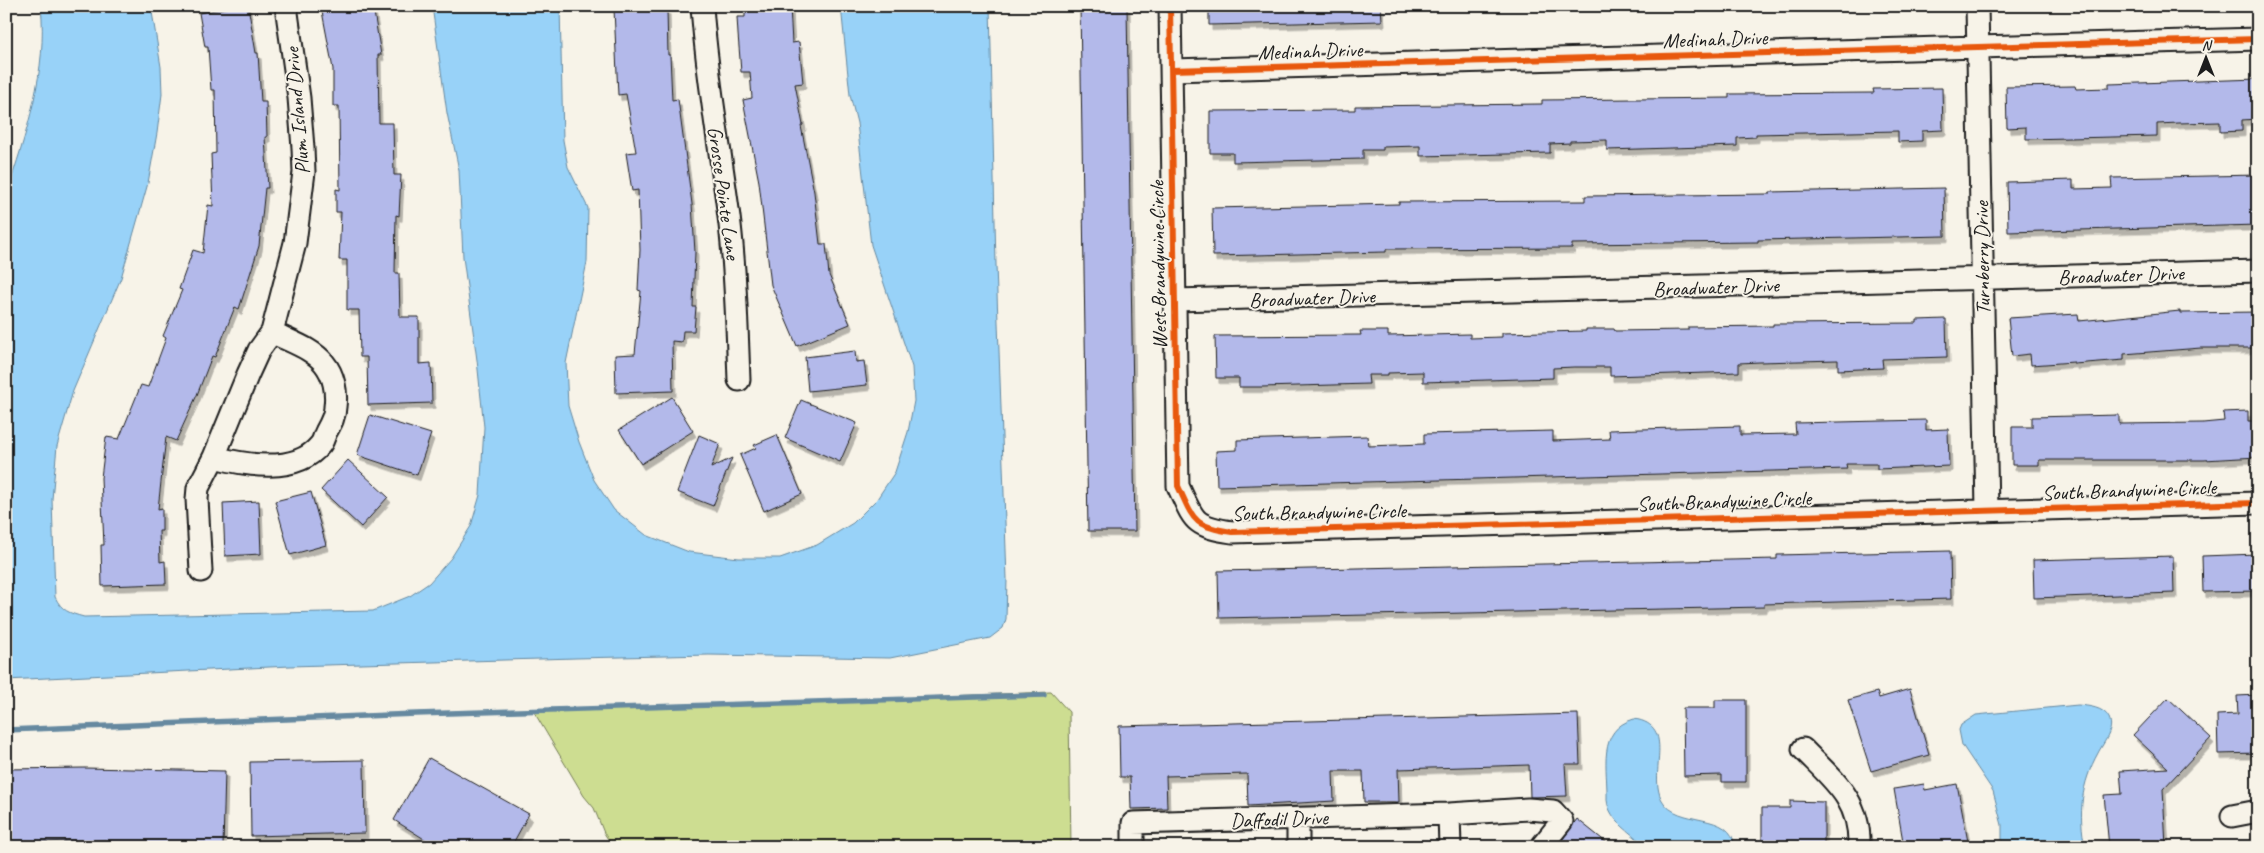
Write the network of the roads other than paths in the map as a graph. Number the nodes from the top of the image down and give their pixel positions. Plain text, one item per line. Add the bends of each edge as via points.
1 (286, 6) edge
2 (702, 6) edge
3 (1170, 6) edge
4 (1977, 6) edge
5 (2258, 40) edge
6 (1978, 47) junction
7 (1172, 70) junction
8 (2258, 271) edge
9 (1982, 280) junction
10 (1175, 300) junction
11 (272, 332) junction
12 (739, 380) dead end
13 (214, 457) junction
14 (2258, 503) edge
15 (1987, 510) junction
16 (1193, 519) joint
17 (201, 571) dead end
18 (1803, 749) dead end
19 (2258, 811) edge
20 (1450, 814) junction
21 (2232, 816) dead end
22 (1298, 818) junction
23 (1133, 847) edge
24 (1298, 847) edge
25 (1450, 847) edge
26 (1542, 847) edge
27 (1859, 847) edge

1 - 11 street, Plum Island Drive via 299,98 304,172 295,243
2 - 12 street, Grosse Pointe Lane via 712,111 730,226
3 - 7 street, West Brandywine Circle
4 - 6 street, Turnberry Drive
5 - 6 street, Medinah Drive
6 - 7 street, Medinah Drive
6 - 9 street, Turnberry Drive
7 - 10 street, West Brandywine Circle
8 - 9 street, Broadwater Drive
9 - 10 street, Broadwater Drive
9 - 15 street, Turnberry Drive
10 - 16 street, West Brandywine Circle via 1178,486
11 - 13 street, Plum Island Drive via 259,350
11 - 13 street via 313,354 331,372 335,415 319,446 304,457 268,466
13 - 17 street, Plum Island Drive via 198,488
14 - 15 street, South Brandywine Circle
15 - 16 street, South Brandywine Circle via 1232,532 1212,529
18 - 27 street via 1840,787 1855,810
19 - 21 street
20 - 22 street, Daffodil Drive
20 - 25 street
20 - 26 street, Daffodil Drive via 1553,810 1562,821
22 - 23 street, Daffodil Drive via 1133,823
22 - 24 street

